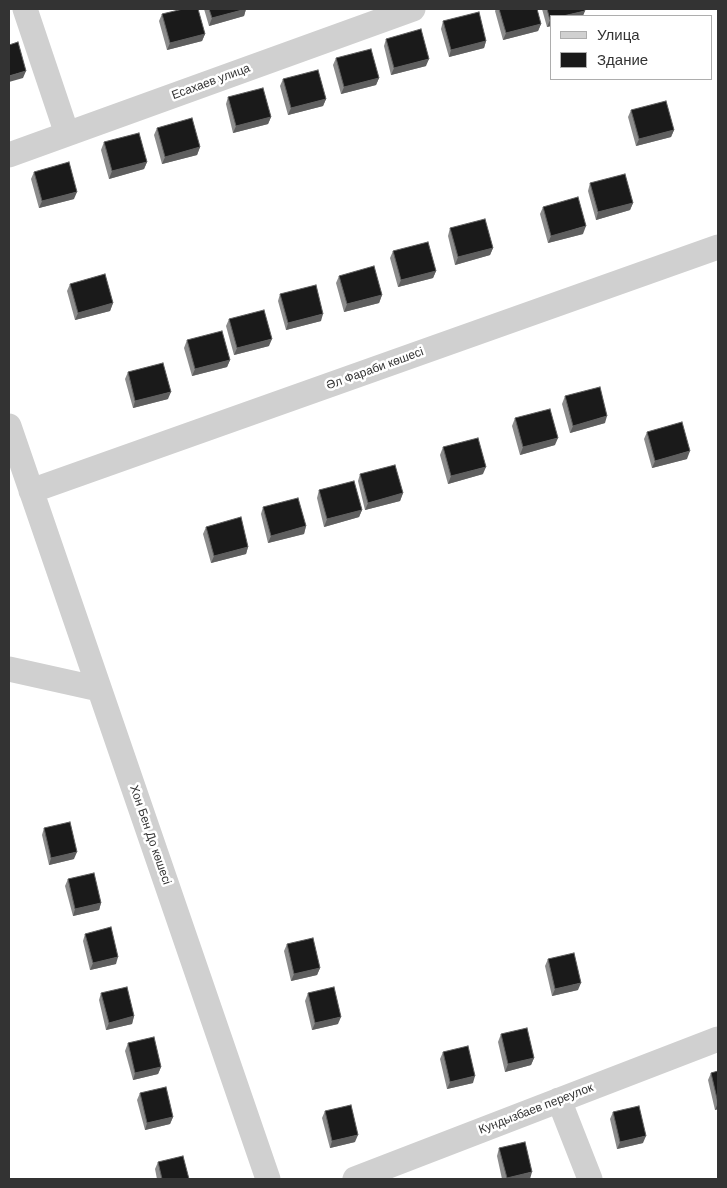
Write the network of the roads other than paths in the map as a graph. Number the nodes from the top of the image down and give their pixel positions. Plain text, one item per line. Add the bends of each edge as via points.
1 (25, 9) edge
2 (413, 9) edge
3 (67, 134) junction
4 (9, 155) edge
5 (718, 247) edge
6 (9, 426) edge
7 (31, 491) junction
8 (9, 669) edge
9 (99, 688) junction
10 (718, 1039) edge
11 (559, 1100) junction
12 (268, 1179) edge
13 (355, 1179) edge
14 (590, 1179) edge

1 - 3 street
2 - 3 street, Есахаев улица
3 - 4 street, Есахаев улица
5 - 7 street, Әл Фараби көшесі
6 - 7 street, Хон Бен До көшесі
7 - 9 street, Хон Бен До көшесі
8 - 9 street
9 - 12 street, Хон Бен До көшесі
10 - 11 street, Кундызбаев переулок
11 - 13 street, Кундызбаев переулок
11 - 14 street

